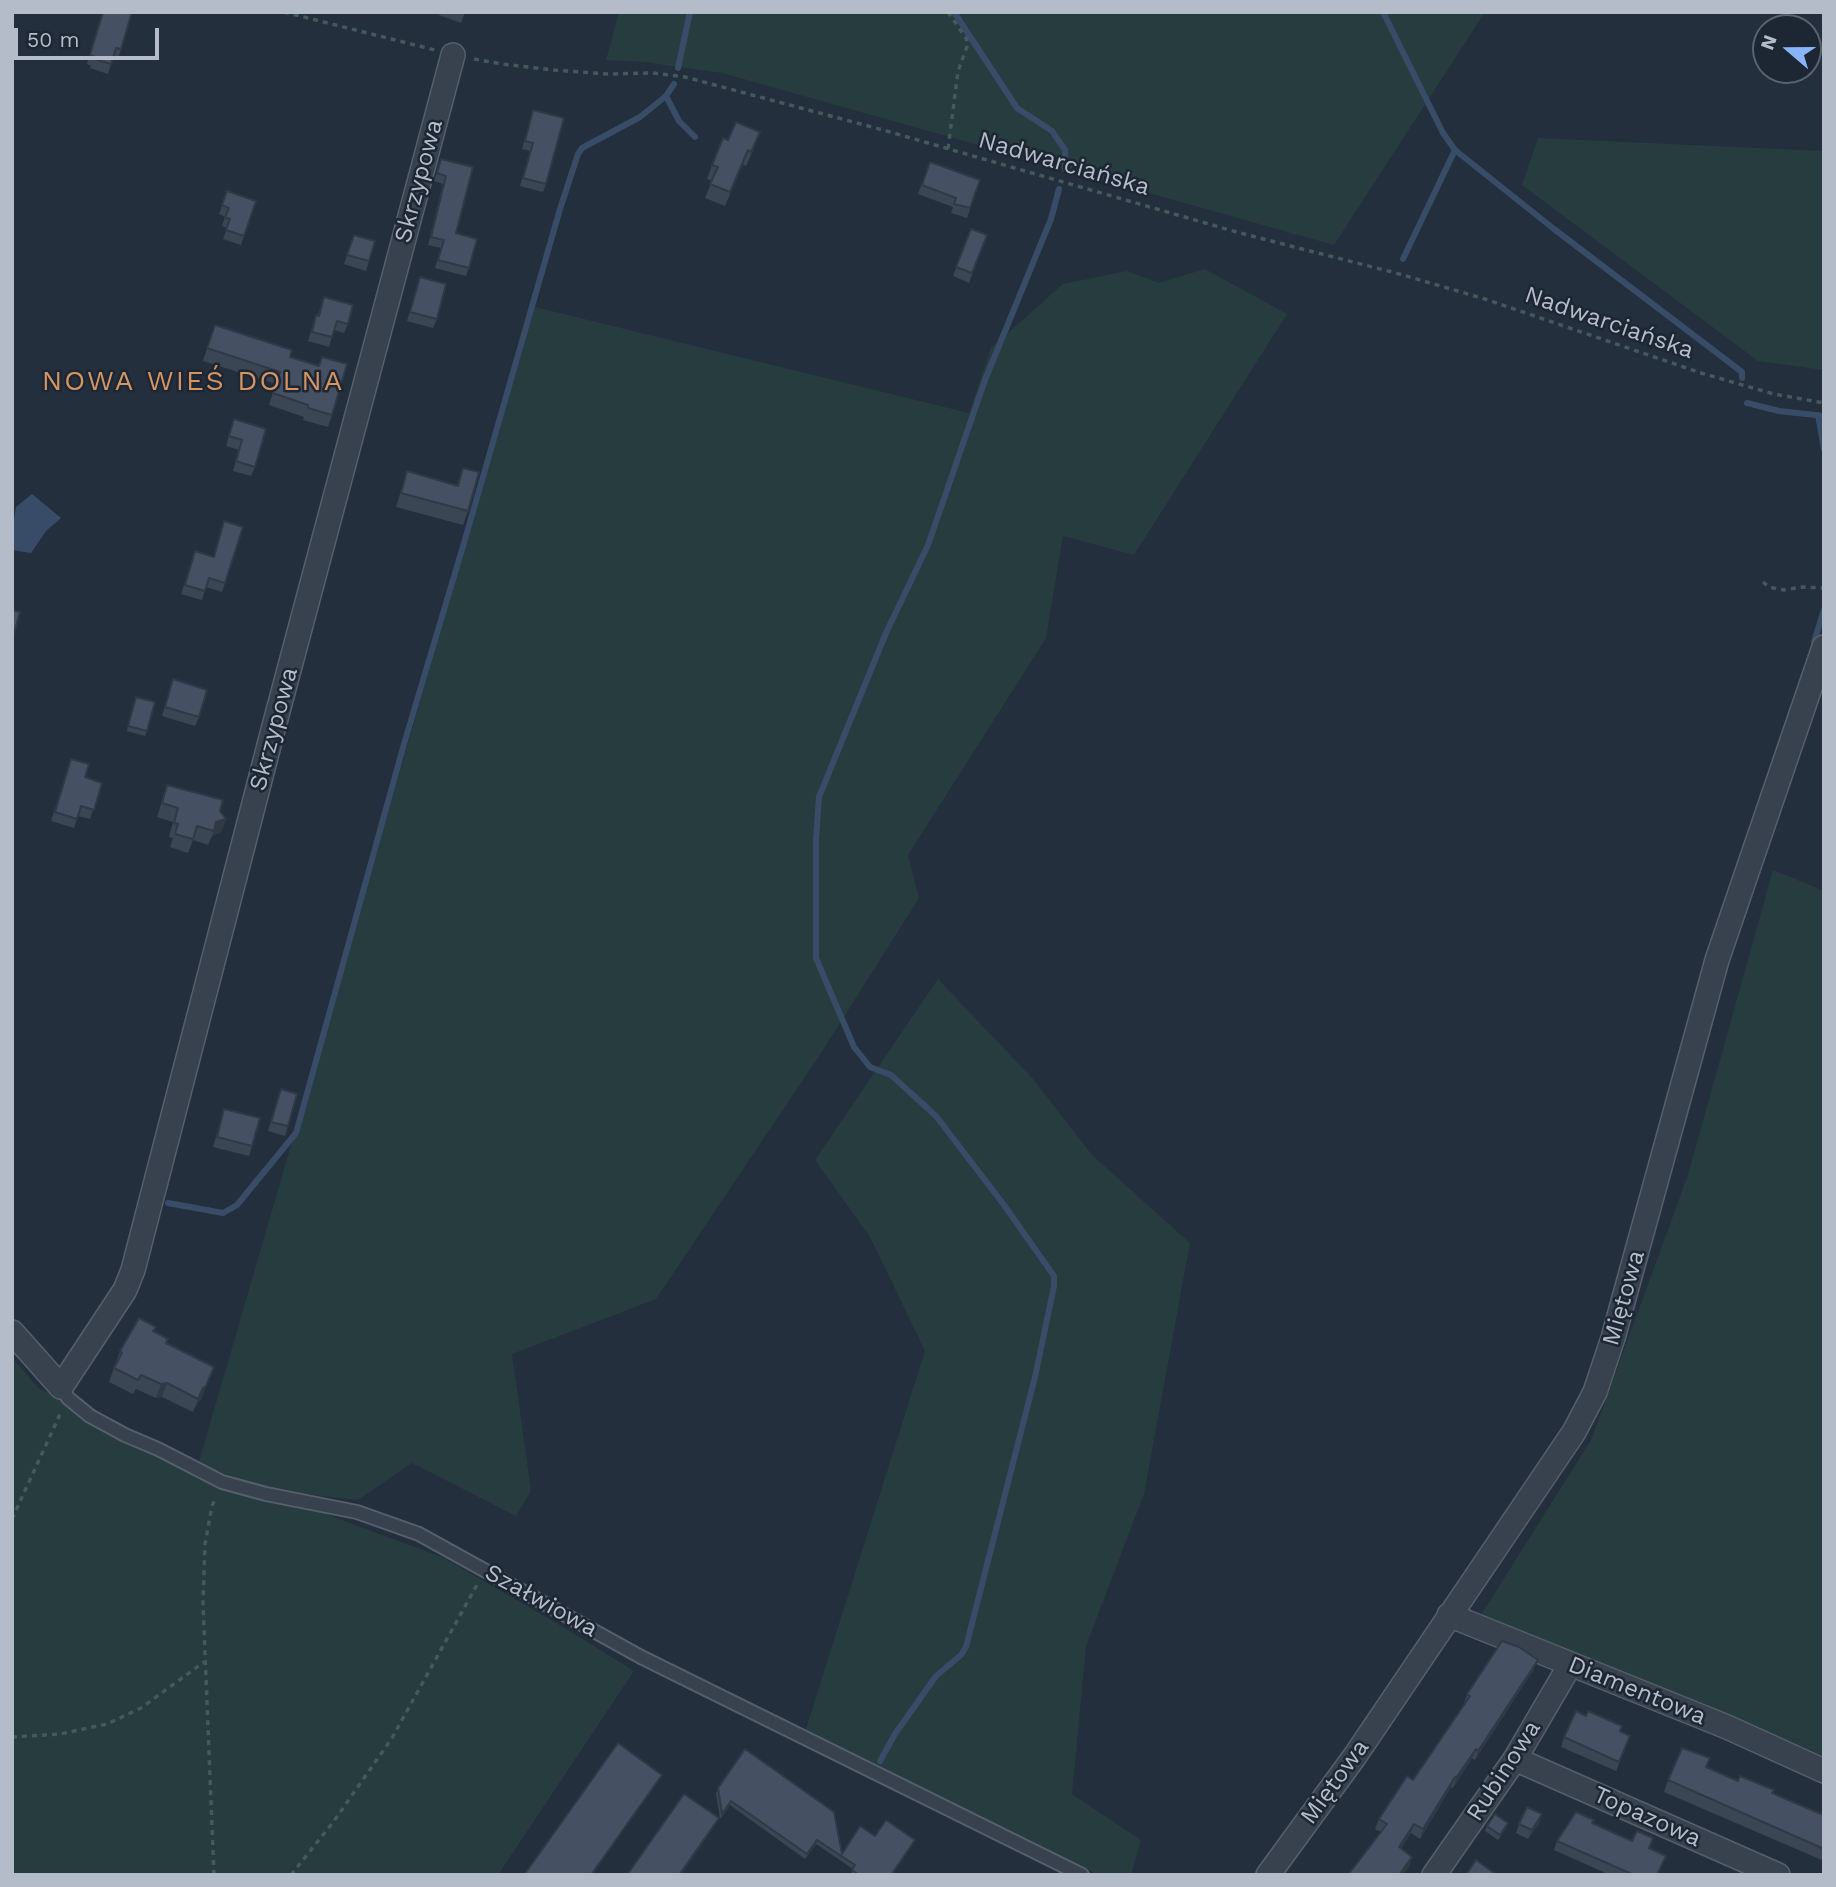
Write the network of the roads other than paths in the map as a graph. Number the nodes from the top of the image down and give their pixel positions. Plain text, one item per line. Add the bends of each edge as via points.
1 (453, 55) road end
2 (1824, 647) edge
3 (12, 1332) edge
4 (64, 1392) junction
5 (1449, 1615) junction
6 (1570, 1665) junction
7 (1515, 1759) junction
8 (1824, 1770) edge
9 (1082, 1875) edge
10 (1268, 1875) edge
11 (1434, 1875) edge
12 (1778, 1875) edge

1 - 4 street, Skrzypowa via 133,1270
2 - 5 street, Miętowa via 1717,960 1614,1338 1595,1391 1574,1432
3 - 4 street, Szałwiowa
4 - 9 lane, Szałwiowa via 90,1416 222,1482 357,1512 419,1534 641,1657
5 - 6 street, Diamentowa
5 - 10 street, Miętowa
6 - 7 street, Rubinowa
6 - 8 street, Diamentowa
7 - 11 street, Rubinowa
7 - 12 street, Topazowa

